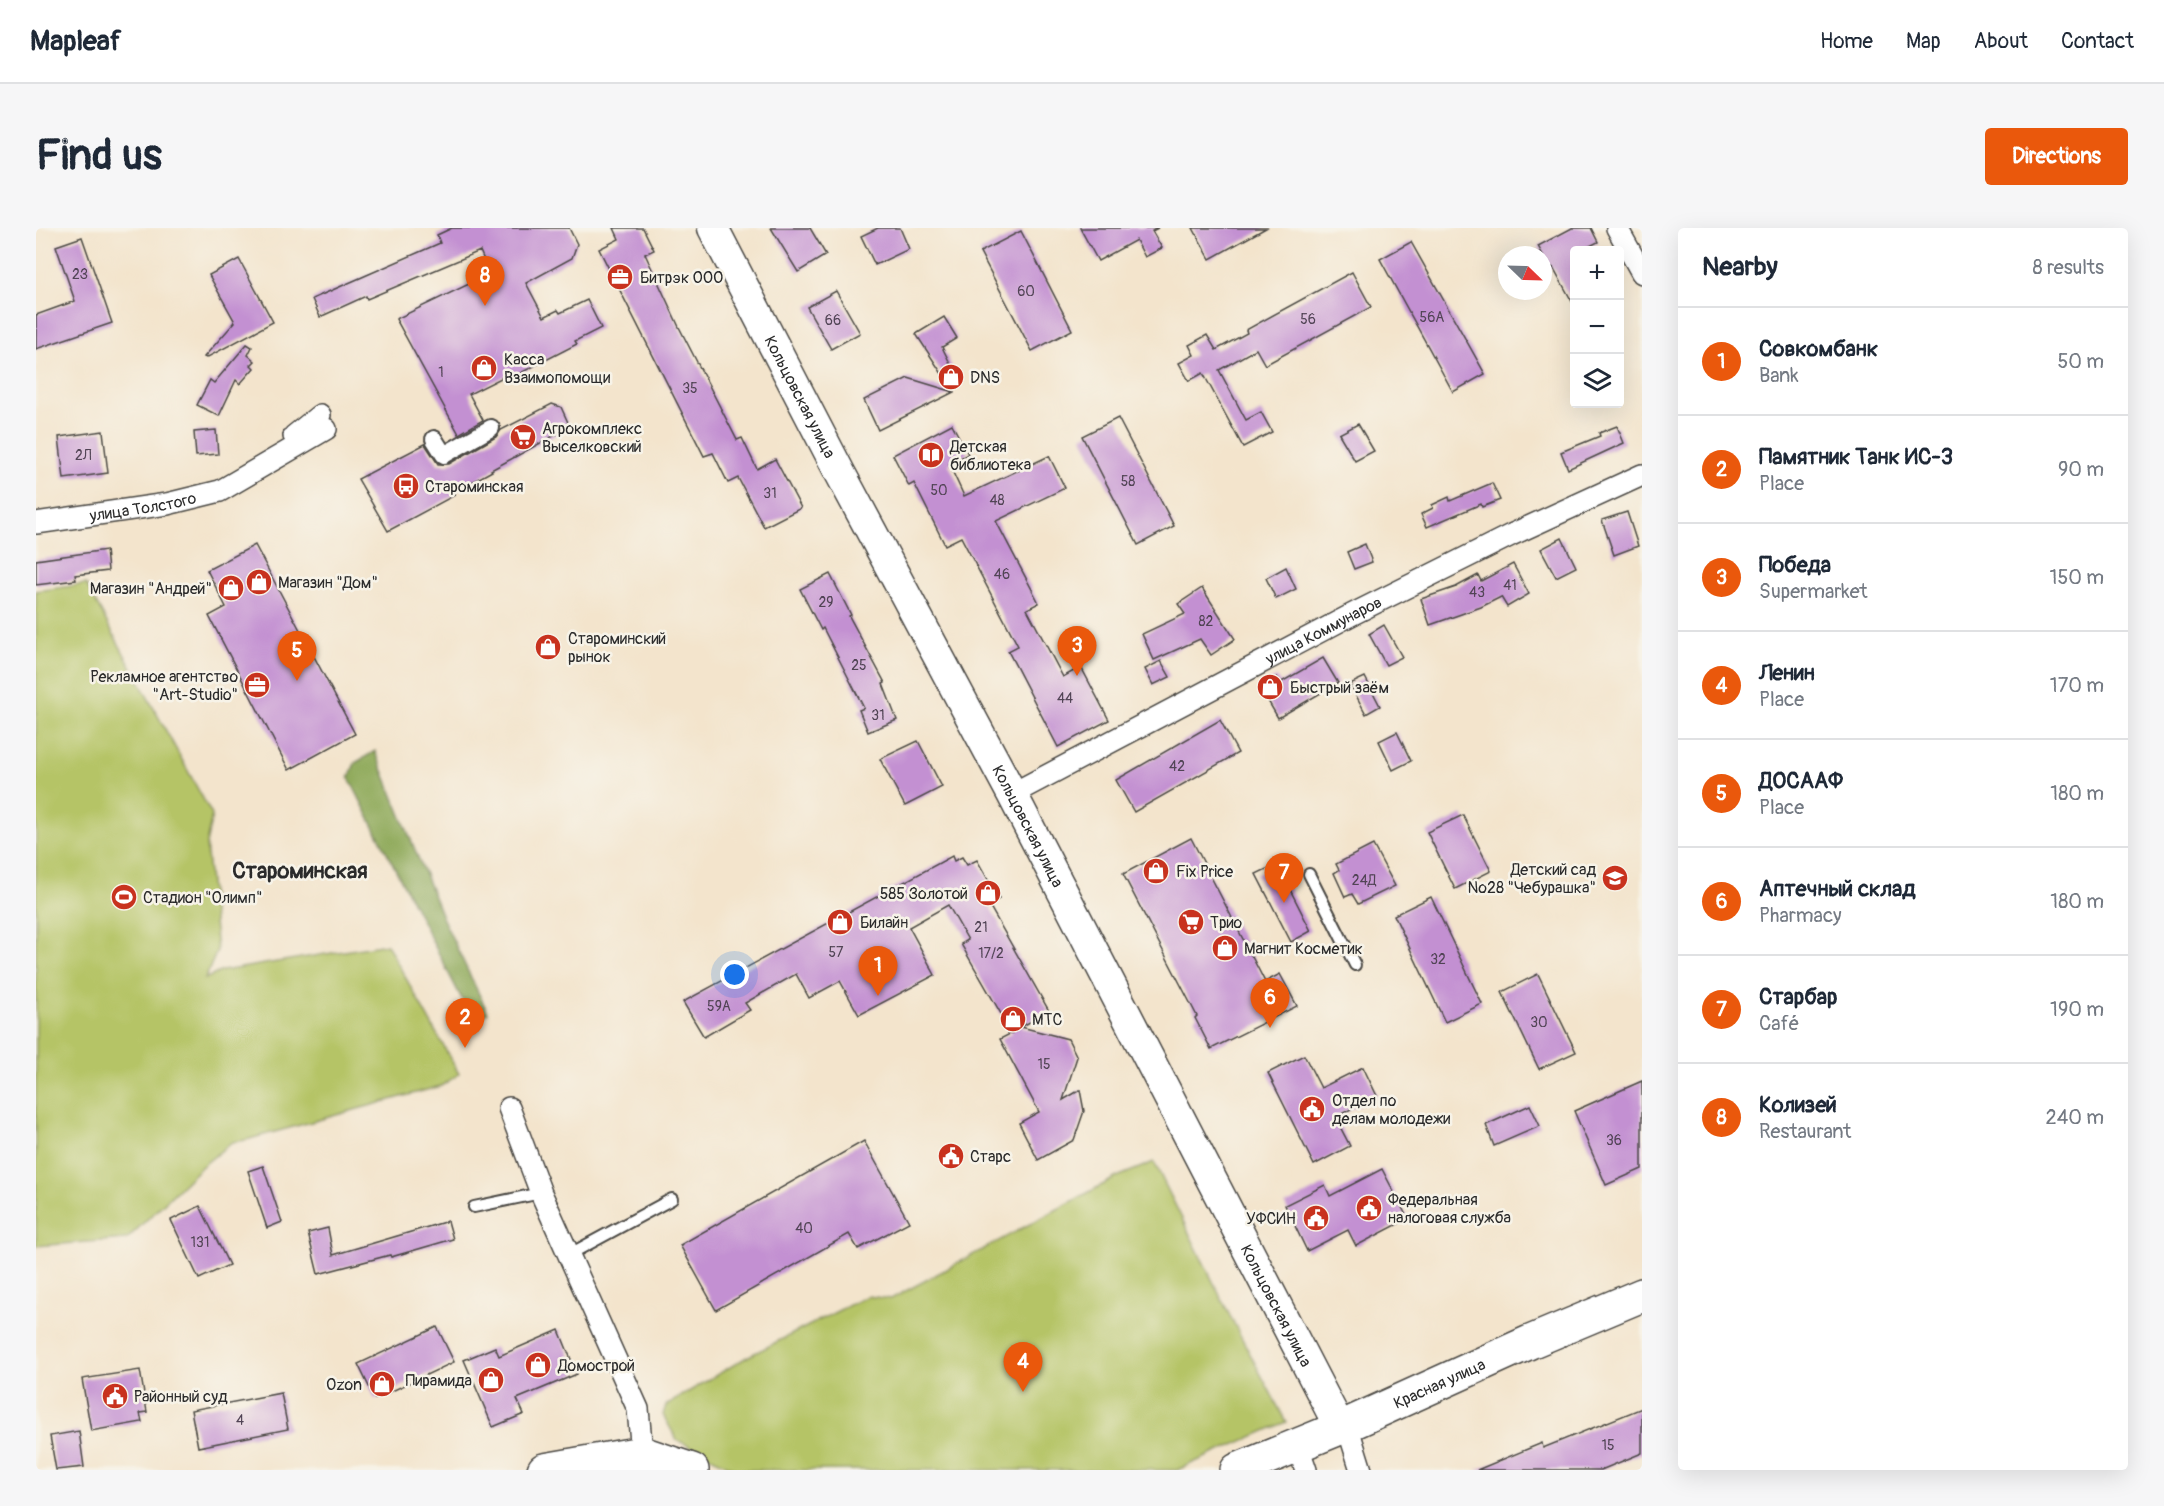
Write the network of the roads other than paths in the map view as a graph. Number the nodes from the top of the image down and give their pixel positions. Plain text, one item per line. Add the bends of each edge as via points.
1 (713, 228) edge
2 (1617, 228) edge
3 (1642, 273) edge
4 (323, 422) dead end
5 (491, 428) dead end
6 (434, 438) dead end
7 (1642, 475) edge
8 (36, 523) edge
9 (1012, 794) junction
10 (1309, 874) dead end
11 (1355, 965) dead end
12 (509, 1108) dead end
13 (541, 1193) junction
14 (672, 1199) dead end
15 (474, 1207) dead end
16 (570, 1254) junction
17 (1642, 1295) edge
18 (1343, 1425) junction
19 (642, 1453) junction
20 (1302, 1457) edge
21 (544, 1470) edge
22 (692, 1470) edge
23 (1237, 1470) edge
24 (1361, 1470) edge

1 - 9 main road, Кольцовская улица
2 - 3 street
4 - 8 street, улица Толстого via 220,491 166,504
5 - 6 street via 444,455
7 - 9 street, улица Коммунаров via 1353,614
9 - 18 main road, Кольцовская улица
10 - 11 lane
12 - 13 street
13 - 15 lane
13 - 16 street
14 - 16 lane
16 - 19 street via 638,1409
17 - 18 main road, Красная улица
18 - 20 main road, Красная улица
18 - 24 street, Кольцовская улица
19 - 21 main road
19 - 22 main road
20 - 23 main road, Красная улица

